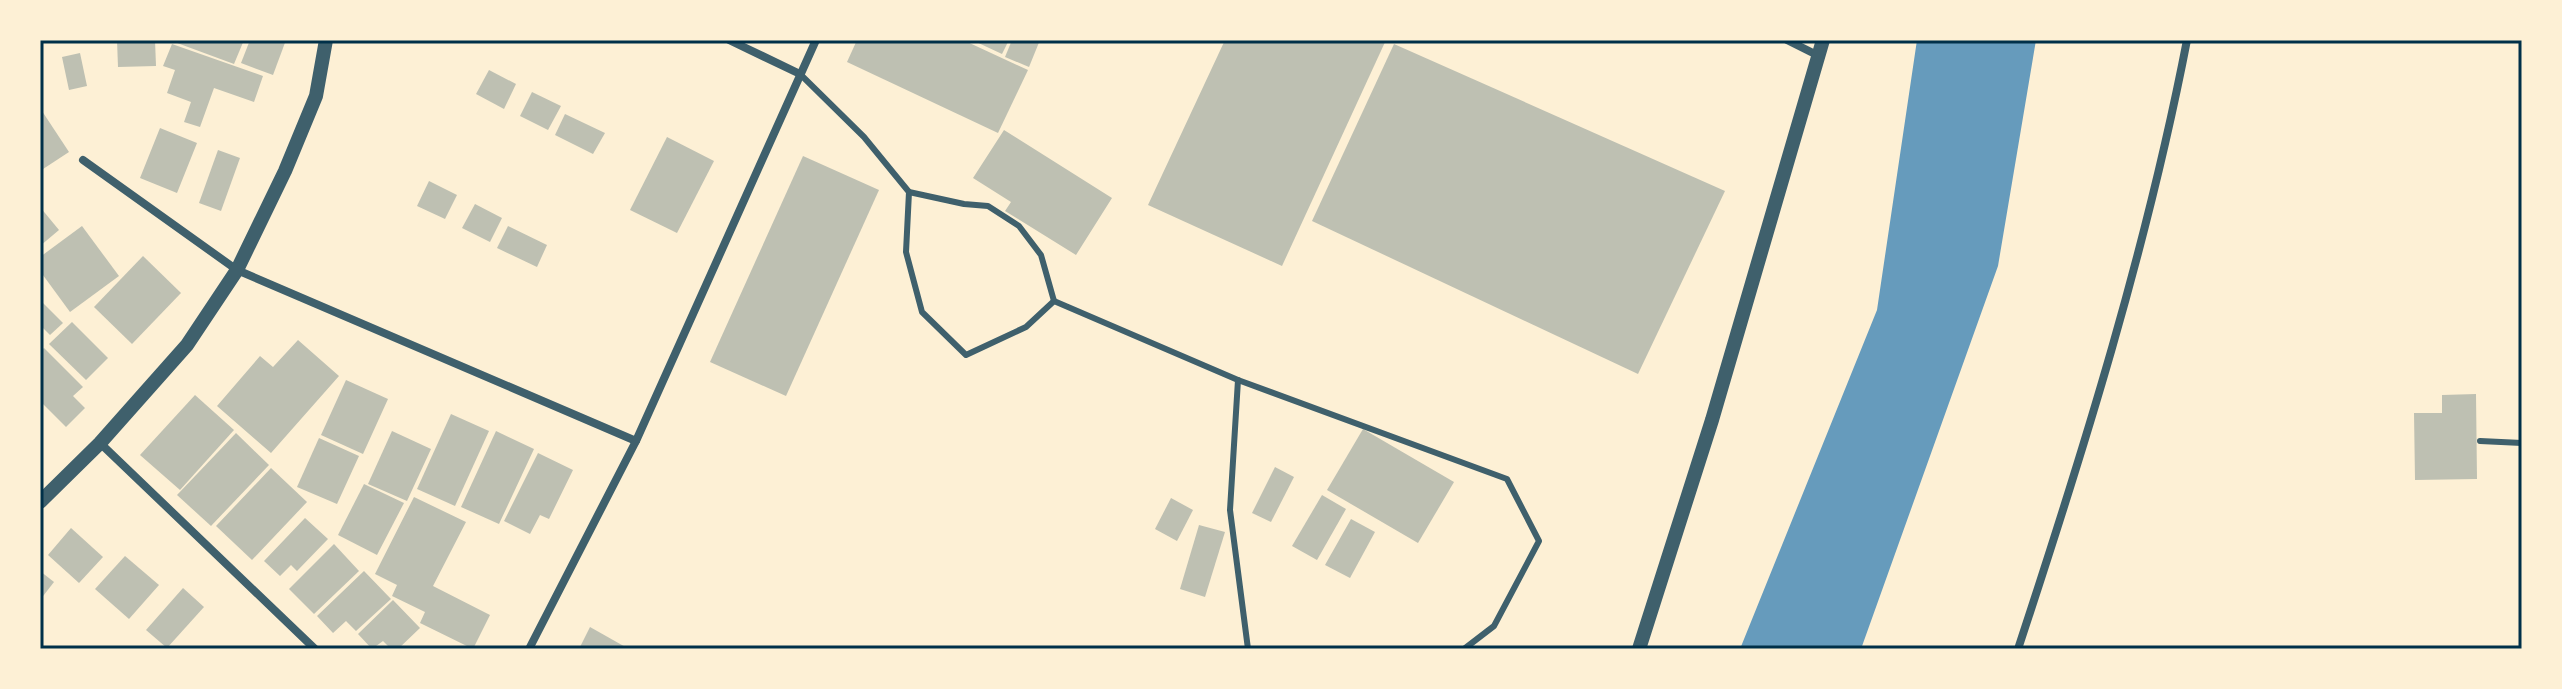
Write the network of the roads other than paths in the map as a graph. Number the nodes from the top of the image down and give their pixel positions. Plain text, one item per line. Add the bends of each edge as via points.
1 (326, 40) edge
2 (729, 40) edge
3 (816, 40) edge
4 (1787, 40) edge
5 (1823, 40) edge
6 (2187, 40) edge
7 (1819, 56) junction
8 (800, 74) junction
9 (83, 160) dead end
10 (909, 192) junction
11 (237, 270) junction
12 (1054, 301) junction
13 (1238, 380) junction
14 (636, 441) junction
15 (2480, 441) dead end
16 (100, 443) junction
17 (2522, 443) edge
18 (40, 502) edge
19 (315, 649) edge
20 (529, 649) edge
21 (1248, 649) edge
22 (1464, 649) edge
23 (1639, 649) edge
24 (2018, 649) edge

1 - 11 street via 316,96
2 - 8 street
3 - 8 street
4 - 7 street
5 - 7 street
6 - 24 street via 2169,136 2082,456
7 - 23 street
8 - 10 lane via 864,137
8 - 14 street
9 - 11 street
10 - 12 lane via 988,206 1019,226 1041,255
10 - 12 lane via 906,252 922,312 966,355 1026,327
11 - 14 street
11 - 16 street via 187,345
12 - 13 lane
13 - 21 lane via 1230,510
13 - 22 lane via 1507,479 1539,541 1494,626
14 - 20 street
15 - 17 lane
16 - 18 street
16 - 19 street

